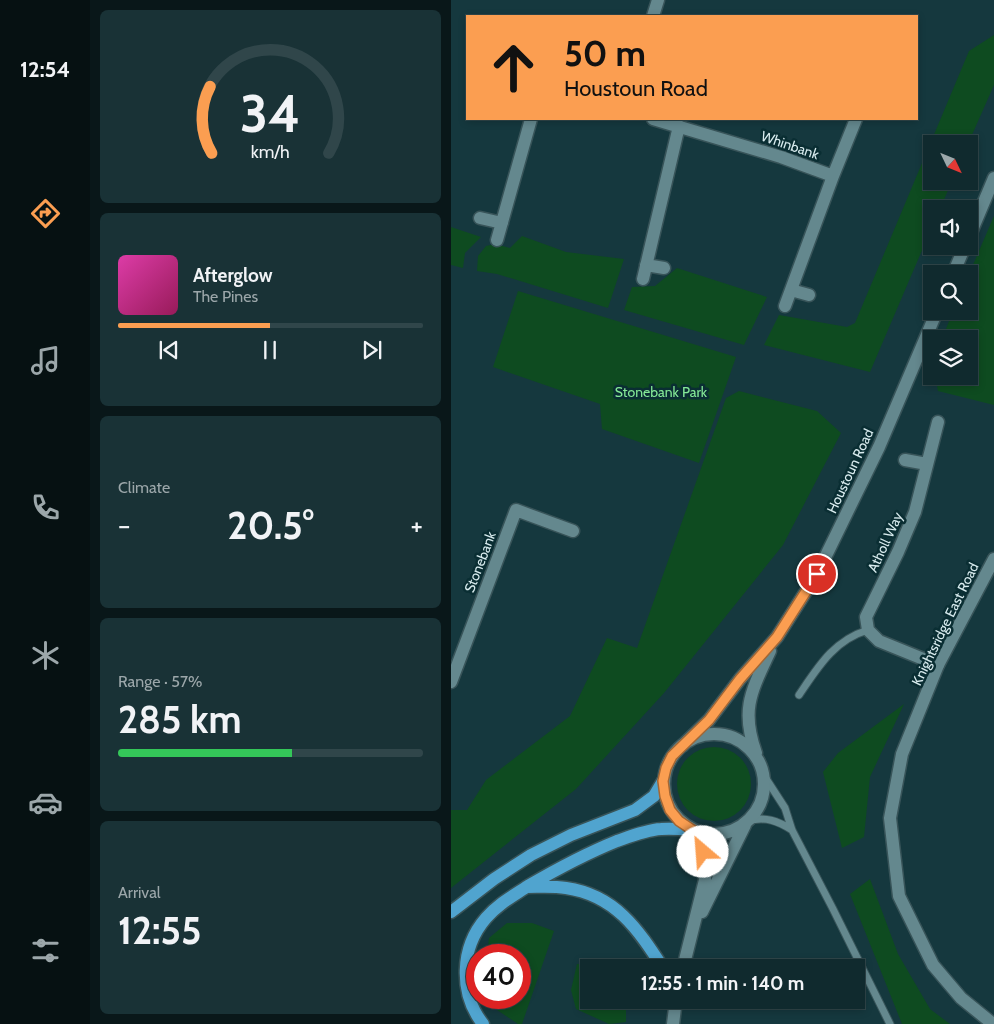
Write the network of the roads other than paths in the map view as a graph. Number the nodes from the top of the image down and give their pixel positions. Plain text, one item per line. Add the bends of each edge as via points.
1 (658, 0) edge
2 (653, 15) edge
3 (531, 120) edge
4 (657, 120) edge
5 (856, 120) edge
6 (679, 126) junction
7 (833, 176) junction
8 (994, 178) edge
9 (978, 217) edge
10 (480, 218) dead end
11 (502, 224) junction
12 (497, 240) dead end
13 (646, 265) junction
14 (664, 268) dead end
15 (643, 279) dead end
16 (791, 290) junction
17 (809, 295) dead end
18 (785, 306) dead end
19 (933, 320) edge
20 (938, 422) dead end
21 (905, 460) dead end
22 (927, 464) junction
23 (573, 532) dead end
24 (994, 559) edge
25 (868, 630) junction
26 (777, 637) junction
27 (938, 665) junction
28 (451, 682) edge
29 (799, 695) dead end
30 (682, 746) junction
31 (758, 760) junction
32 (763, 774) junction
33 (663, 781) junction
34 (746, 823) junction
35 (693, 830) junction
36 (792, 830) junction
37 (527, 887) junction
38 (451, 912) edge
39 (694, 926) junction
40 (657, 959) edge
41 (685, 959) edge
42 (674, 1009) edge
43 (483, 1024) edge
44 (673, 1024) edge
45 (890, 1024) edge
46 (993, 1024) edge

1 - 2 street
3 - 11 street
4 - 6 street, Whinbank
5 - 7 street
6 - 7 street, Whinbank
6 - 13 street
7 - 16 street
8 - 9 street
10 - 11 street
11 - 12 street
13 - 14 street
13 - 15 street
16 - 17 street
16 - 18 street
19 - 26 street, Houstoun Road via 879,447 817,574
20 - 22 street, Atholl Way
21 - 22 street
22 - 25 street, Atholl Way via 915,512 865,617
23 - 28 street, Stonebank via 515,510
24 - 27 street, Knightsridge East Road
25 - 27 street via 879,640
25 - 29 lane via 854,634 825,657
26 - 30 street, Houstoun Road via 709,720
26 - 31 street, Houstoun Road via 754,685 748,710 750,738
27 - 46 street, Knightsridge East Road via 902,754 891,818 899,896 933,965 961,998
30 - 31 street via 694,738 723,734 744,744
30 - 33 street via 669,762
31 - 32 street
32 - 34 street via 764,791 759,808
32 - 36 lane via 785,808
33 - 35 street via 670,810
33 - 38 main road via 654,796 635,810 531,855
34 - 35 street via 720,835
34 - 36 lane via 759,818 781,823
34 - 39 street
35 - 37 main road via 661,828 635,834 581,856
35 - 39 street via 703,852 705,880
36 - 45 lane
37 - 40 main road via 566,888 591,895 620,911 642,935
37 - 43 main road via 500,903 485,919 468,952 467,990
39 - 41 street
42 - 44 street

